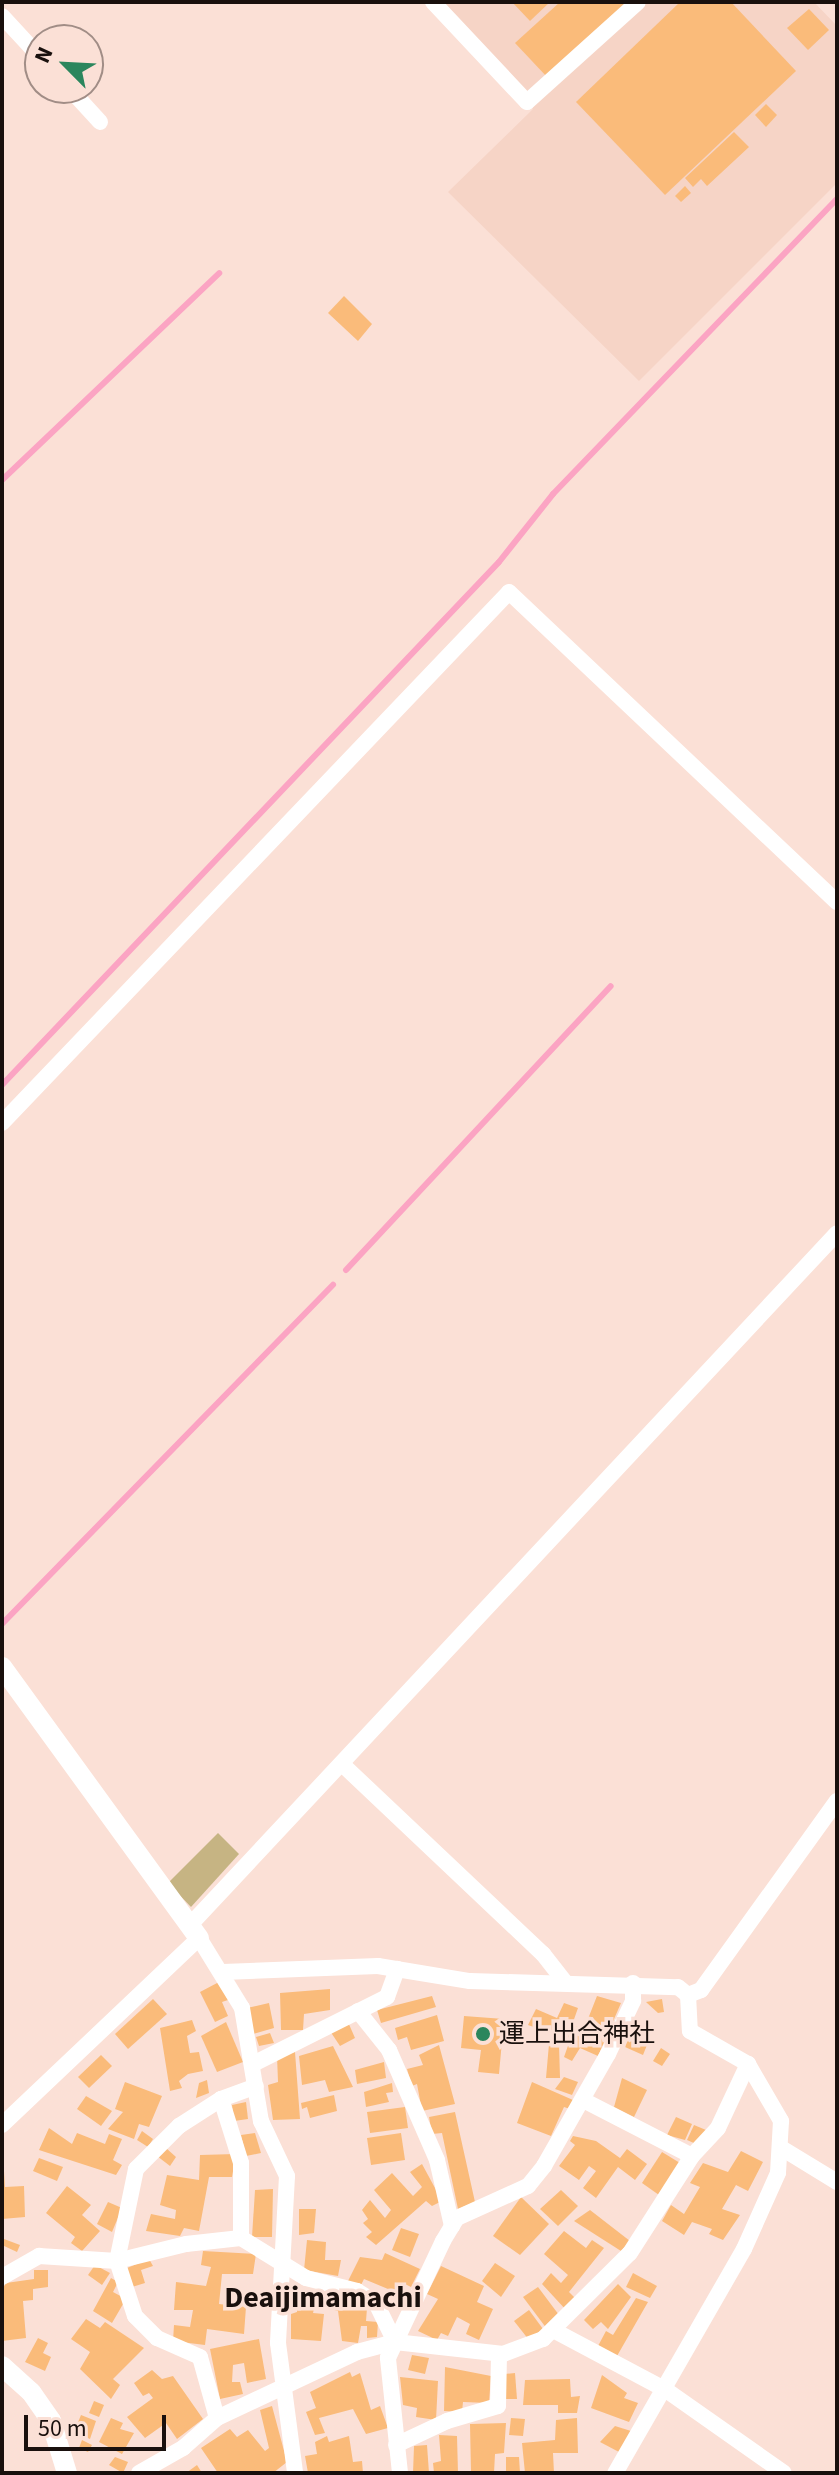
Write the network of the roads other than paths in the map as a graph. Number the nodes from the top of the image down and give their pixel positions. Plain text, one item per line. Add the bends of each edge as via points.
1 (433, 2) edge
2 (638, 2) edge
3 (2, 16) edge
4 (24, 40) edge
5 (84, 104) edge
6 (100, 122) dead end
7 (837, 902) edge
8 (2, 1123) edge
9 (837, 1233) edge
10 (2, 1667) edge
11 (342, 1764) junction
12 (837, 1801) edge
13 (194, 1932) junction
14 (397, 1969) junction
15 (223, 1972) junction
16 (564, 1981) junction
17 (633, 1983) junction
18 (688, 1995) junction
19 (358, 2011) junction
20 (253, 2064) junction
21 (748, 2064) junction
22 (256, 2086) junction
23 (221, 2099) junction
24 (585, 2101) junction
25 (2, 2125) edge
26 (783, 2149) junction
27 (692, 2156) junction
28 (837, 2182) edge
29 (452, 2226) junction
30 (241, 2238) junction
31 (117, 2261) junction
32 (285, 2265) junction
33 (2, 2277) edge
34 (555, 2331) junction
35 (395, 2342) junction
36 (499, 2354) junction
37 (2, 2366) edge
38 (282, 2388) junction
39 (666, 2390) junction
40 (217, 2418) junction
41 (396, 2445) junction
42 (67, 2473) edge
43 (139, 2473) edge
44 (295, 2473) edge
45 (400, 2473) edge
46 (615, 2473) edge
47 (784, 2473) edge

1 - 2 street via 527,102
3 - 4 street
5 - 6 street
7 - 8 street via 509,592
9 - 11 street
10 - 13 street
11 - 13 street
11 - 16 street via 543,1954
12 - 18 street via 701,1990
13 - 15 street
13 - 25 street
14 - 15 street
14 - 16 street via 470,1981
14 - 19 street via 387,1997
15 - 20 street via 242,2008
16 - 17 street
17 - 18 street via 678,1987
17 - 24 street via 633,2001
18 - 21 street via 690,2031
19 - 20 street
19 - 29 street via 389,2050 431,2146
20 - 22 street
21 - 26 street via 776,2106
21 - 27 street via 718,2128
22 - 23 street
22 - 32 street via 261,2121 287,2176
23 - 30 street via 241,2163
23 - 31 street via 179,2126 136,2169
24 - 27 street
24 - 29 street via 528,2186 457,2218
26 - 28 street
26 - 39 street via 755,2227
27 - 34 street via 630,2253
29 - 35 street
30 - 31 street via 186,2244
30 - 32 street
31 - 33 street via 39,2256
31 - 40 street via 135,2316 157,2338 200,2357
32 - 35 street via 376,2303
32 - 38 street via 278,2343
34 - 36 street via 527,2348
34 - 39 street
35 - 36 street
35 - 38 street via 357,2352
35 - 41 street via 388,2369
36 - 41 street via 498,2406 447,2421
37 - 42 street via 31,2392 51,2421
38 - 40 street
38 - 44 street
39 - 46 street
39 - 47 street
40 - 43 street via 183,2448
41 - 45 street

